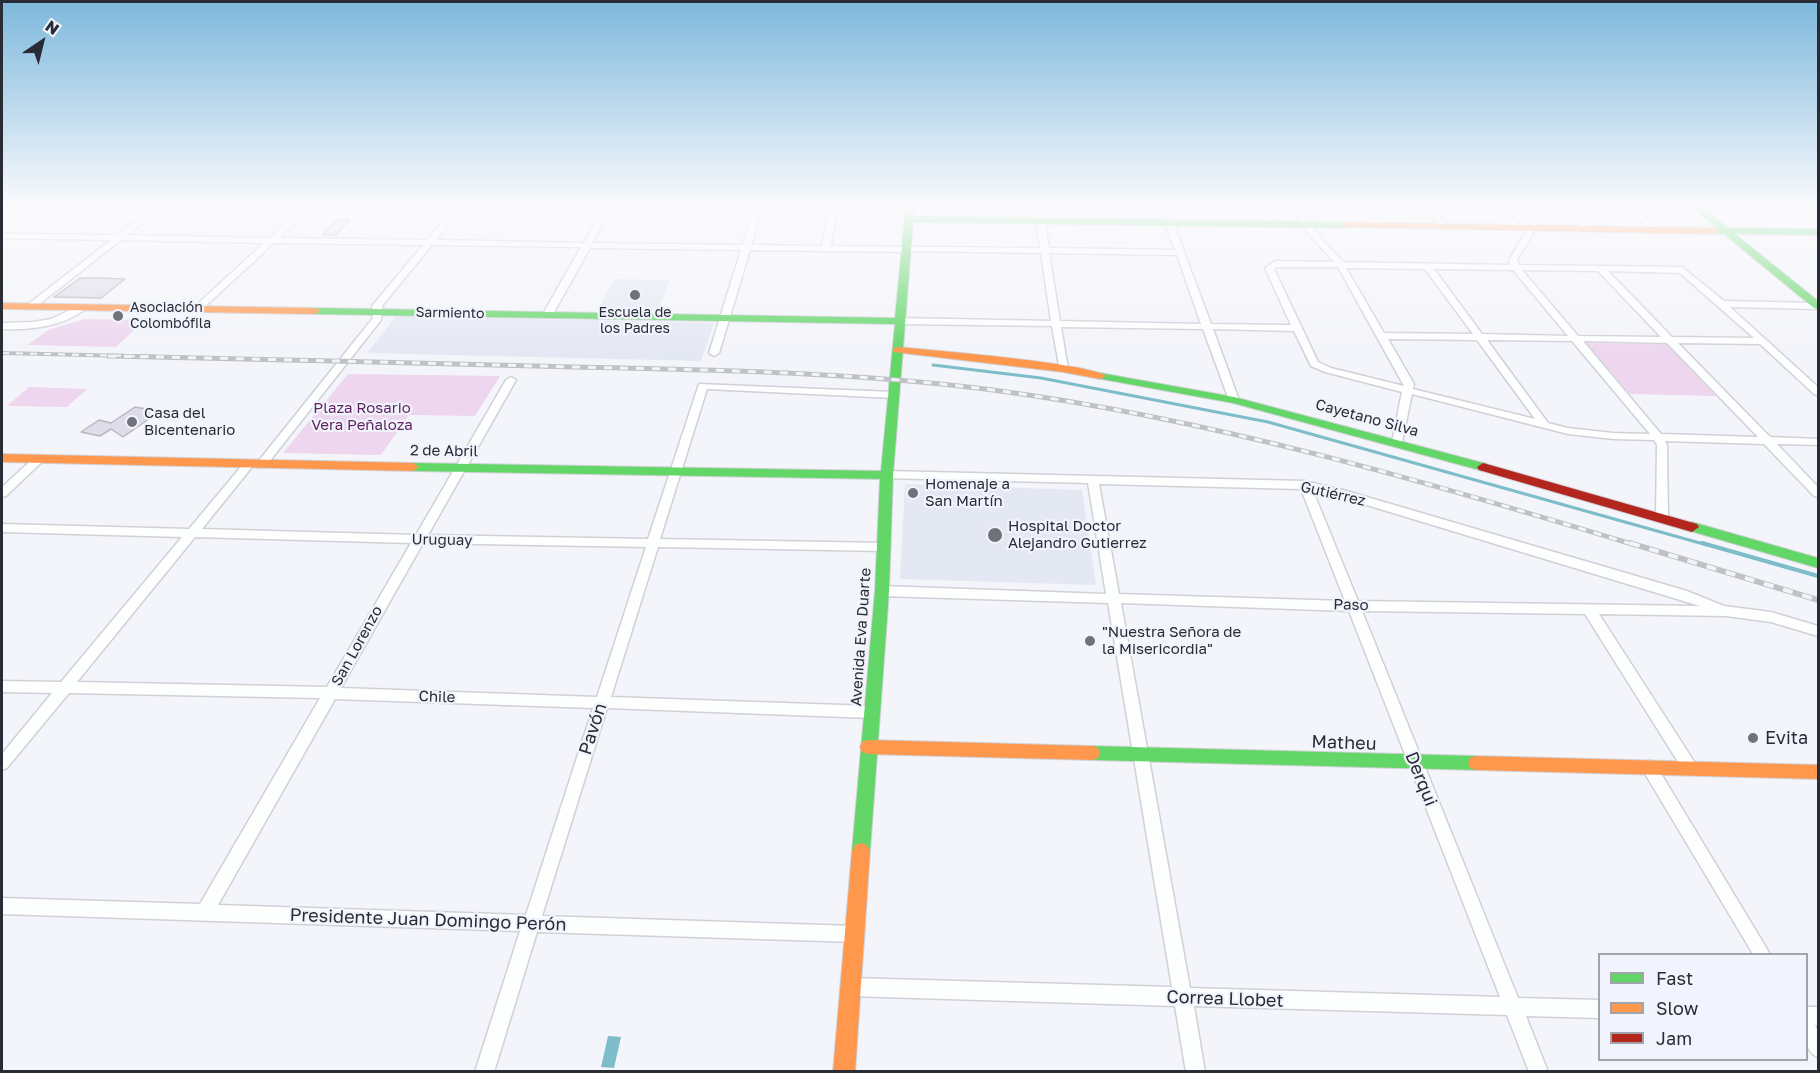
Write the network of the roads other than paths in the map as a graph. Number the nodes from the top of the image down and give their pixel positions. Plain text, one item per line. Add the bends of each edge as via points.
1 (96, 256) edge
2 (255, 256) edge
3 (418, 256) edge
4 (581, 256) edge
5 (743, 256) edge
6 (905, 256) edge
7 (1045, 256) edge
8 (1180, 256) edge
9 (1333, 256) edge
10 (1515, 256) edge
11 (1756, 256) edge
12 (1340, 264) junction
13 (1427, 266) junction
14 (1515, 267) junction
15 (1600, 268) junction
16 (1722, 304) junction
17 (2, 306) edge
18 (1818, 306) edge
19 (30, 307) junction
20 (81, 308) junction
21 (197, 309) junction
22 (377, 312) junction
23 (548, 314) junction
24 (723, 318) junction
25 (899, 321) junction
26 (1055, 324) junction
27 (2, 326) edge
28 (1205, 326) junction
29 (1296, 328) junction
30 (1383, 336) junction
31 (1480, 337) junction
32 (1575, 339) junction
33 (1672, 340) junction
34 (1762, 341) junction
35 (898, 350) junction
36 (714, 353) dead end
37 (1063, 369) junction
38 (511, 380) dead end
39 (1408, 391) junction
40 (1818, 392) edge
41 (894, 395) junction
42 (1234, 400) junction
43 (1545, 426) junction
44 (1658, 437) junction
45 (1767, 441) junction
46 (1397, 442) junction
47 (1818, 442) edge
48 (2, 458) edge
49 (40, 458) junction
50 (254, 465) junction
51 (459, 468) junction
52 (674, 472) junction
53 (886, 475) junction
54 (1093, 481) junction
55 (1305, 485) junction
56 (2, 493) edge
57 (1818, 493) edge
58 (1662, 518) junction
59 (2, 528) edge
60 (190, 534) junction
61 (417, 539) junction
62 (653, 543) junction
63 (884, 547) junction
64 (1818, 563) edge
65 (882, 591) junction
66 (1114, 598) junction
67 (1352, 606) junction
68 (1589, 609) junction
69 (1726, 611) junction
70 (1818, 631) edge
71 (2, 686) edge
72 (64, 688) junction
73 (330, 693) junction
74 (601, 702) junction
75 (871, 711) junction
76 (868, 747) junction
77 (1141, 755) junction
78 (1415, 763) junction
79 (2, 764) edge
80 (1649, 767) junction
81 (1690, 768) junction
82 (1818, 772) edge
83 (2, 906) edge
84 (204, 913) junction
85 (530, 923) junction
86 (855, 934) junction
87 (1761, 953) edge
88 (850, 987) junction
89 (1184, 998) junction
90 (1513, 1007) junction
91 (1598, 1009) edge
92 (1808, 1031) edge
93 (1818, 1048) edge
94 (484, 1071) edge
95 (844, 1071) edge
96 (1196, 1071) edge
97 (1539, 1071) edge

1 - 19 street
2 - 21 street
3 - 22 street via 377,306
4 - 23 street
5 - 24 street
6 - 25 street, Avenida Eva Duarte
7 - 26 street
8 - 28 street
9 - 12 street
10 - 14 street
11 - 18 street
12 - 13 street
12 - 29 street via 1275,264 1269,268
12 - 30 street
13 - 14 street
13 - 31 street
14 - 15 street
14 - 32 street
15 - 16 street via 1687,272
15 - 33 street
16 - 18 street
16 - 34 street
17 - 19 street, Sarmiento
19 - 20 street, Sarmiento
20 - 21 street, Sarmiento
20 - 27 street via 73,315 30,327
21 - 22 street, Sarmiento
22 - 23 street, Sarmiento
22 - 50 street via 378,318
23 - 24 street, Sarmiento
24 - 25 street, Sarmiento
24 - 36 street
25 - 26 street
25 - 35 street, Avenida Eva Duarte
26 - 28 street
26 - 37 street
28 - 29 street
28 - 42 street
29 - 39 street via 1314,364
30 - 31 street
30 - 39 street via 1409,384
31 - 32 street
31 - 43 street
32 - 33 street
32 - 44 street
33 - 34 street
33 - 45 street
34 - 40 street
35 - 37 street, Cayetano Silva
35 - 41 street, Avenida Eva Duarte
37 - 42 street, Cayetano Silva
38 - 51 street, San Lorenzo
39 - 43 street
39 - 46 street
41 - 52 street, Pavón via 703,386
41 - 53 street, Avenida Eva Duarte
42 - 46 street, Cayetano Silva
43 - 44 street via 1613,436
44 - 45 street
44 - 58 street via 1662,445
45 - 47 street
45 - 57 street
46 - 58 street, Cayetano Silva
48 - 49 street, 2 de Abril
49 - 50 street, 2 de Abril
49 - 56 street
50 - 51 street, 2 de Abril
50 - 60 street
51 - 52 street, 2 de Abril
51 - 61 street, San Lorenzo
52 - 53 street, 2 de Abril
52 - 62 street, Pavón
53 - 54 street, Gutiérrez
53 - 63 street, Avenida Eva Duarte
54 - 55 street, Gutiérrez
54 - 66 street
55 - 67 street, Derqui
55 - 69 street, Gutiérrez via 1687,596
58 - 64 street, Cayetano Silva
59 - 60 street, Uruguay
60 - 61 street, Uruguay
60 - 72 street
61 - 62 street, Uruguay
61 - 73 street, San Lorenzo
62 - 63 street, Uruguay
62 - 74 street, Pavón
63 - 65 street, Avenida Eva Duarte
65 - 66 street, Paso
65 - 75 street, Avenida Eva Duarte
66 - 67 street, Paso
66 - 77 street
67 - 68 street, Paso
67 - 78 street, Derqui
68 - 69 street, Paso
68 - 81 street
69 - 70 street, Paso via 1772,617
71 - 72 street, Chile
72 - 73 street, Chile
72 - 79 street
73 - 74 street, Chile
73 - 84 street, San Lorenzo
74 - 75 street, Chile
74 - 85 street, Pavón
75 - 76 street, Avenida Eva Duarte
76 - 77 street, Matheu
76 - 86 street, Avenida Eva Duarte
77 - 78 street, Matheu
77 - 89 street
78 - 80 street, Matheu
78 - 90 street, Derqui
80 - 81 street, Matheu
80 - 87 street
81 - 82 street, Matheu
83 - 84 street, Presidente Juan Domingo Perón
84 - 85 street, Presidente Juan Domingo Perón
85 - 86 street, Presidente Juan Domingo Perón
85 - 94 street, Pavón
86 - 88 street, Avenida Eva Duarte
88 - 89 street, Correa Llobet
88 - 95 street, Avenida Eva Duarte
89 - 90 street, Correa Llobet
89 - 96 street
90 - 91 street, Correa Llobet
90 - 97 street, Derqui
92 - 93 street

